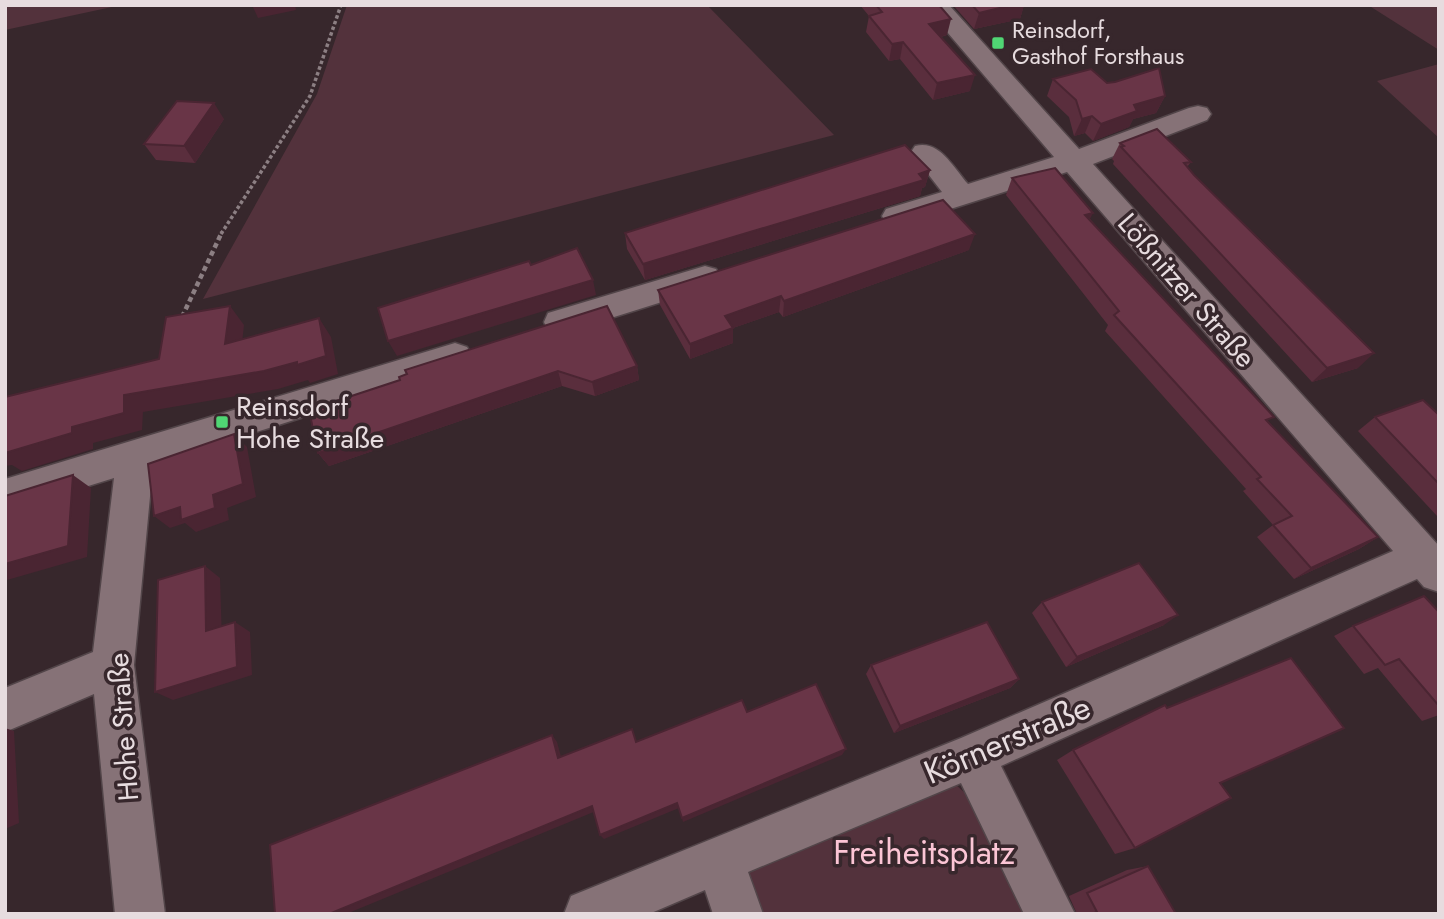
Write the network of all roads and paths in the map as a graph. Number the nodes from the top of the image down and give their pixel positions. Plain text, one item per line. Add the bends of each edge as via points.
1 (341, 5) edge
2 (936, 5) edge
3 (1198, 114) dead end
4 (925, 152) dead end
5 (1073, 161) junction
6 (962, 196) junction
7 (870, 225) edge
8 (738, 266) edge
9 (181, 318) edge
10 (527, 333) edge
11 (488, 345) edge
12 (135, 457) junction
13 (5, 496) edge
14 (1431, 566) edge
15 (113, 665) junction
16 (5, 710) edge
17 (972, 755) junction
18 (720, 860) junction
19 (140, 914) edge
20 (589, 914) edge
21 (738, 914) edge
22 (1051, 914) edge

1 - 9 path via 310,96 220,235
2 - 5 street, Lößnitzer Straße
3 - 5 street
4 - 6 street
5 - 6 street
5 - 14 street, Lößnitzer Straße
6 - 7 street
8 - 10 street
11 - 12 street
12 - 13 street
12 - 15 street, Hohe Straße
14 - 17 street, Körnerstraße
15 - 16 street
15 - 19 street, Hohe Straße
17 - 18 street, Körnerstraße
17 - 22 street
18 - 20 street, Körnerstraße
18 - 21 street

